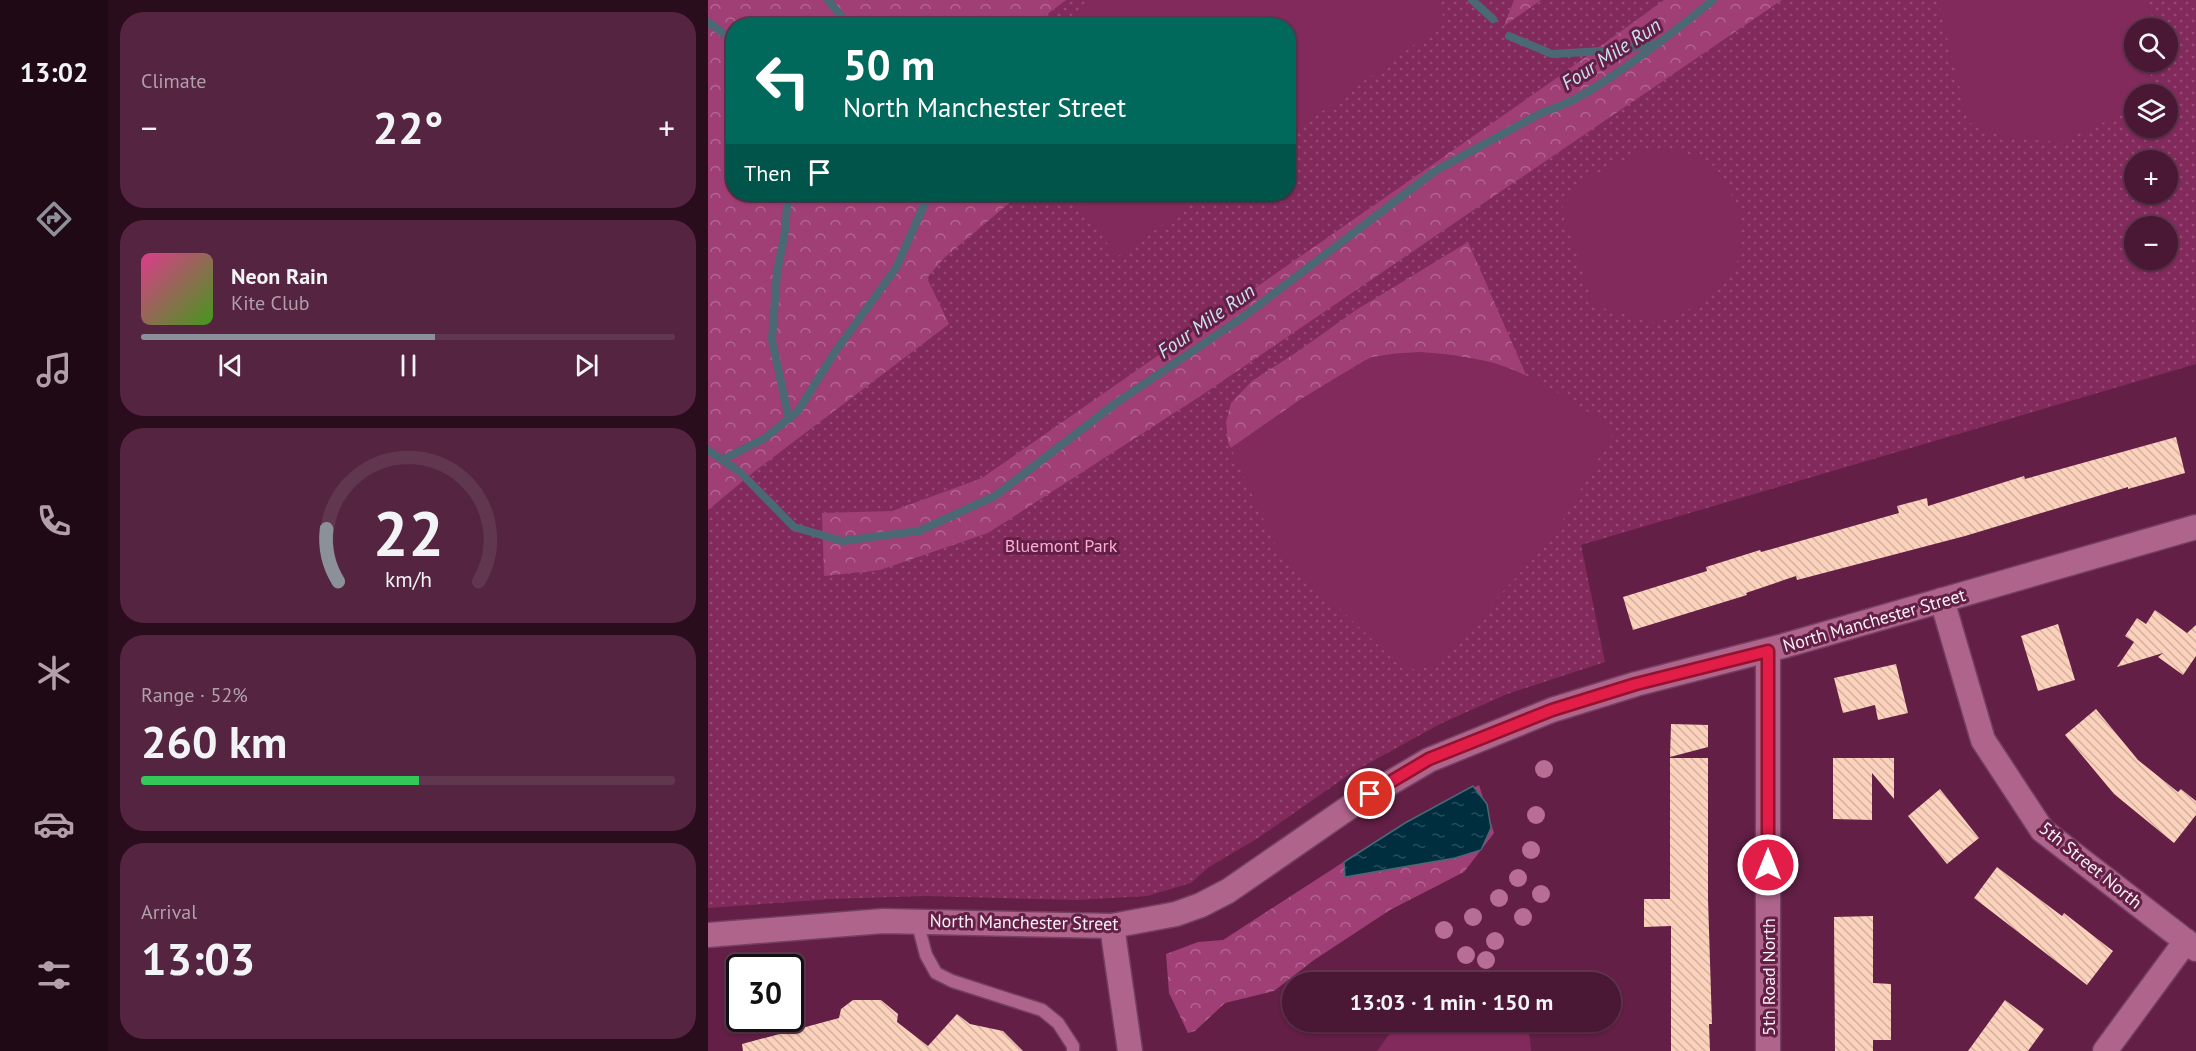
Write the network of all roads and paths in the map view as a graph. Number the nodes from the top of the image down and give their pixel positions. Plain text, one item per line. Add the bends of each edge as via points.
1 (2196, 527) edge
2 (1942, 600) junction
3 (1768, 651) junction
4 (917, 921) junction
5 (1112, 926) junction
6 (708, 935) edge
7 (2191, 945) edge
8 (1073, 1051) edge
9 (1130, 1051) edge
10 (1768, 1051) edge
11 (2105, 1051) edge

1 - 2 street, North Manchester Street
2 - 3 street, North Manchester Street
2 - 7 street, 5th Street North via 1983,740 2042,830
3 - 5 street, North Manchester Street via 1552,710 1429,759 1214,898 1176,914
3 - 10 street, 5th Road North
4 - 5 street, North Manchester Street
4 - 6 street, North Manchester Street via 849,922
4 - 8 lane via 926,955 936,973 1042,1010 1058,1023
5 - 9 street
7 - 11 street

